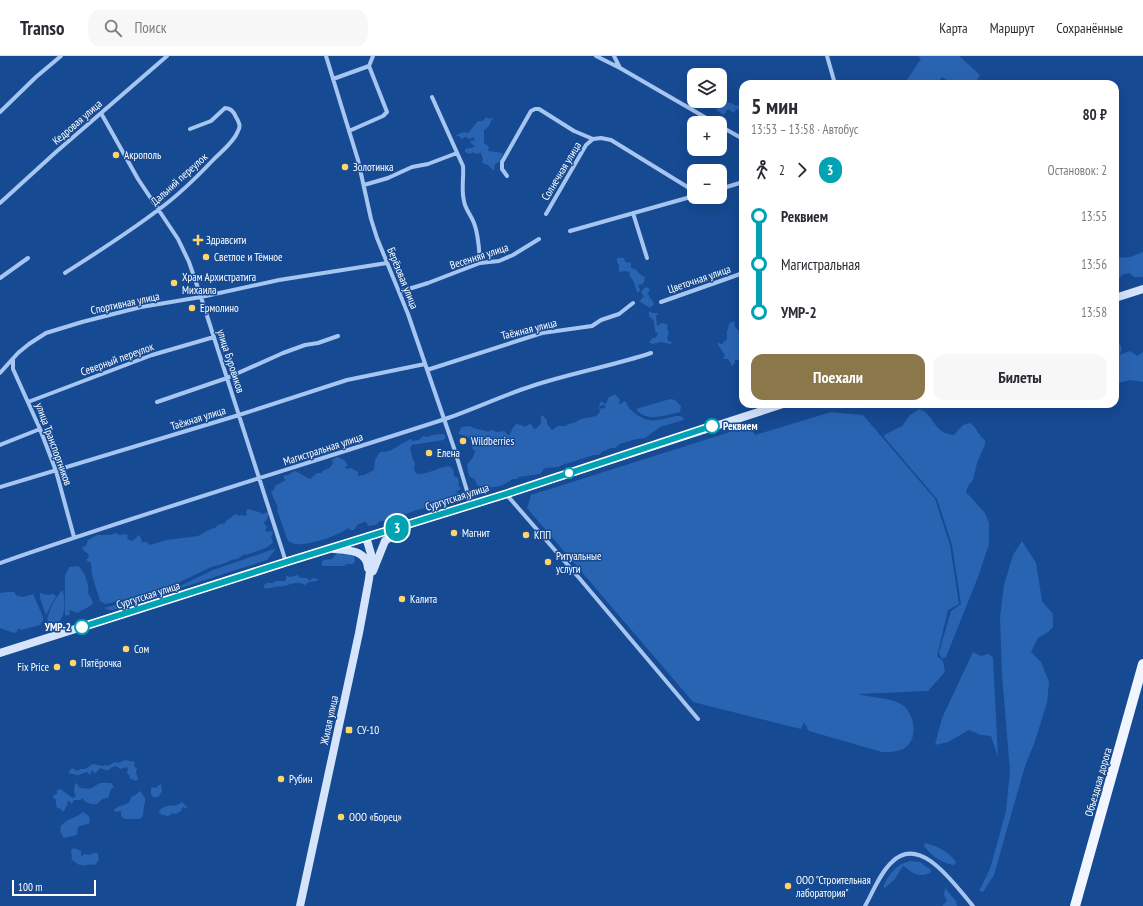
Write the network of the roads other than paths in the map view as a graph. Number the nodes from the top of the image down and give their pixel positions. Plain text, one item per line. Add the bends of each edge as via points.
1 (61, 56) edge
2 (167, 56) edge
3 (326, 56) edge
4 (373, 56) edge
5 (596, 56) edge
6 (614, 56) edge
7 (827, 56) edge
8 (369, 66) junction
9 (620, 68) junction
10 (333, 79) junction
11 (834, 80) edge
12 (432, 97) dead end
13 (0, 112) edge
14 (101, 113) junction
15 (703, 116) edge
16 (190, 129) dead end
17 (727, 130) edge
18 (349, 131) junction
19 (739, 137) edge
20 (593, 139) junction
21 (457, 153) junction
22 (506, 176) dead end
23 (739, 184) edge
24 (364, 186) junction
25 (727, 187) edge
26 (687, 188) edge
27 (687, 198) edge
28 (0, 203) edge
29 (159, 210) junction
30 (633, 213) junction
31 (546, 214) dead end
32 (570, 231) dead end
33 (539, 239) dead end
34 (28, 258) dead end
35 (647, 258) dead end
36 (387, 263) junction
37 (480, 263) junction
38 (65, 273) dead end
39 (739, 274) edge
40 (0, 278) edge
41 (1143, 289) edge
42 (399, 292) junction
43 (201, 297) junction
44 (1119, 297) edge
45 (661, 302) dead end
46 (633, 303) dead end
47 (338, 336) dead end
48 (214, 337) junction
49 (651, 353) dead end
50 (13, 359) junction
51 (425, 364) junction
52 (427, 370) junction
53 (0, 373) edge
54 (227, 378) junction
55 (28, 402) junction
56 (157, 402) dead end
57 (770, 408) edge
58 (239, 415) junction
59 (444, 419) junction
60 (40, 429) junction
61 (0, 445) edge
62 (56, 471) junction
63 (260, 478) junction
64 (0, 487) edge
65 (506, 494) junction
66 (472, 504) junction
67 (408, 524) junction
68 (74, 537) junction
69 (366, 538) junction
70 (328, 549) junction
71 (286, 562) junction
72 (0, 563) edge
73 (370, 579) junction
74 (0, 653) edge
75 (1143, 664) edge
76 (698, 719) dead end
77 (300, 906) edge
78 (865, 906) edge
79 (973, 906) edge
80 (1075, 906) edge

1 - 13 street
2 - 14 street, Кедровая улица
3 - 10 street, Берёзовая улица
4 - 8 street
5 - 9 street
6 - 9 street
7 - 11 street
8 - 10 street
8 - 18 street via 387,112
9 - 15 street
10 - 18 street, Берёзовая улица
12 - 21 street
14 - 28 street, Кедровая улица
14 - 29 street, улица Буровиков via 138,179
16 - 29 street, Дальний переулок via 211,121 225,108 231,110 240,126 224,149
17 - 19 street
18 - 24 street, Берёзовая улица
20 - 22 street via 535,109 531,111 502,162
20 - 26 street via 610,140
20 - 31 street, Солнечная улица via 586,145
21 - 24 street
21 - 37 street via 463,166 464,202 478,237
23 - 25 street
24 - 36 street, Берёзовая улица via 371,219
27 - 30 street
29 - 38 street, Дальний переулок
29 - 43 street, улица Буровиков via 184,251
30 - 32 street
30 - 35 street
33 - 37 street, Весенняя улица via 504,259
34 - 40 street
36 - 42 street, Берёзовая улица
36 - 43 street, Спортивная улица via 279,280
37 - 42 street, Весенняя улица
39 - 45 street, Цветочная улица
41 - 44 main road
42 - 51 street, Берёзовая улица
43 - 48 street, улица Буровиков
43 - 50 street, Спортивная улица via 141,307 56,329 29,344
46 - 52 street, Таёжная улица via 618,314 592,326 542,333
47 - 54 street via 283,353
48 - 54 street, улица Буровиков
48 - 55 street, Северный переулок via 152,355
49 - 59 street, Магистральная улица via 531,386
50 - 53 street, Спортивная улица
50 - 55 street, улица Транспортников via 13,369
51 - 52 street, Берёзовая улица
51 - 58 street, Таёжная улица via 347,380
52 - 59 street, Берёзовая улица
54 - 56 street
54 - 58 street, улица Буровиков
55 - 60 street, улица Транспортников
57 - 65 main road, Сургутская улица
58 - 62 street, Таёжная улица
58 - 63 street, улица Буровиков
59 - 63 street, Магистральная улица
59 - 66 street, Берёзовая улица
60 - 61 street
60 - 62 street, улица Транспортников
62 - 64 street, Таёжная улица
62 - 68 street, улица Транспортников
63 - 68 street, Магистральная улица
63 - 71 street, улица Буровиков
65 - 66 main road, Сургутская улица
65 - 76 street
66 - 67 main road, Сургутская улица
67 - 69 main road, Сургутская улица
67 - 73 main road via 385,541
68 - 72 street, Магистральная улица
69 - 70 main road, Сургутская улица
69 - 73 main road, Жилая улица via 371,554
70 - 71 main road, Сургутская улица
70 - 73 main road via 349,550 361,554 368,564
71 - 74 main road, Сургутская улица
73 - 77 main road, Жилая улица
75 - 80 main road, Объездная дорога
78 - 79 street via 889,865 898,857 911,854 923,856 934,863

